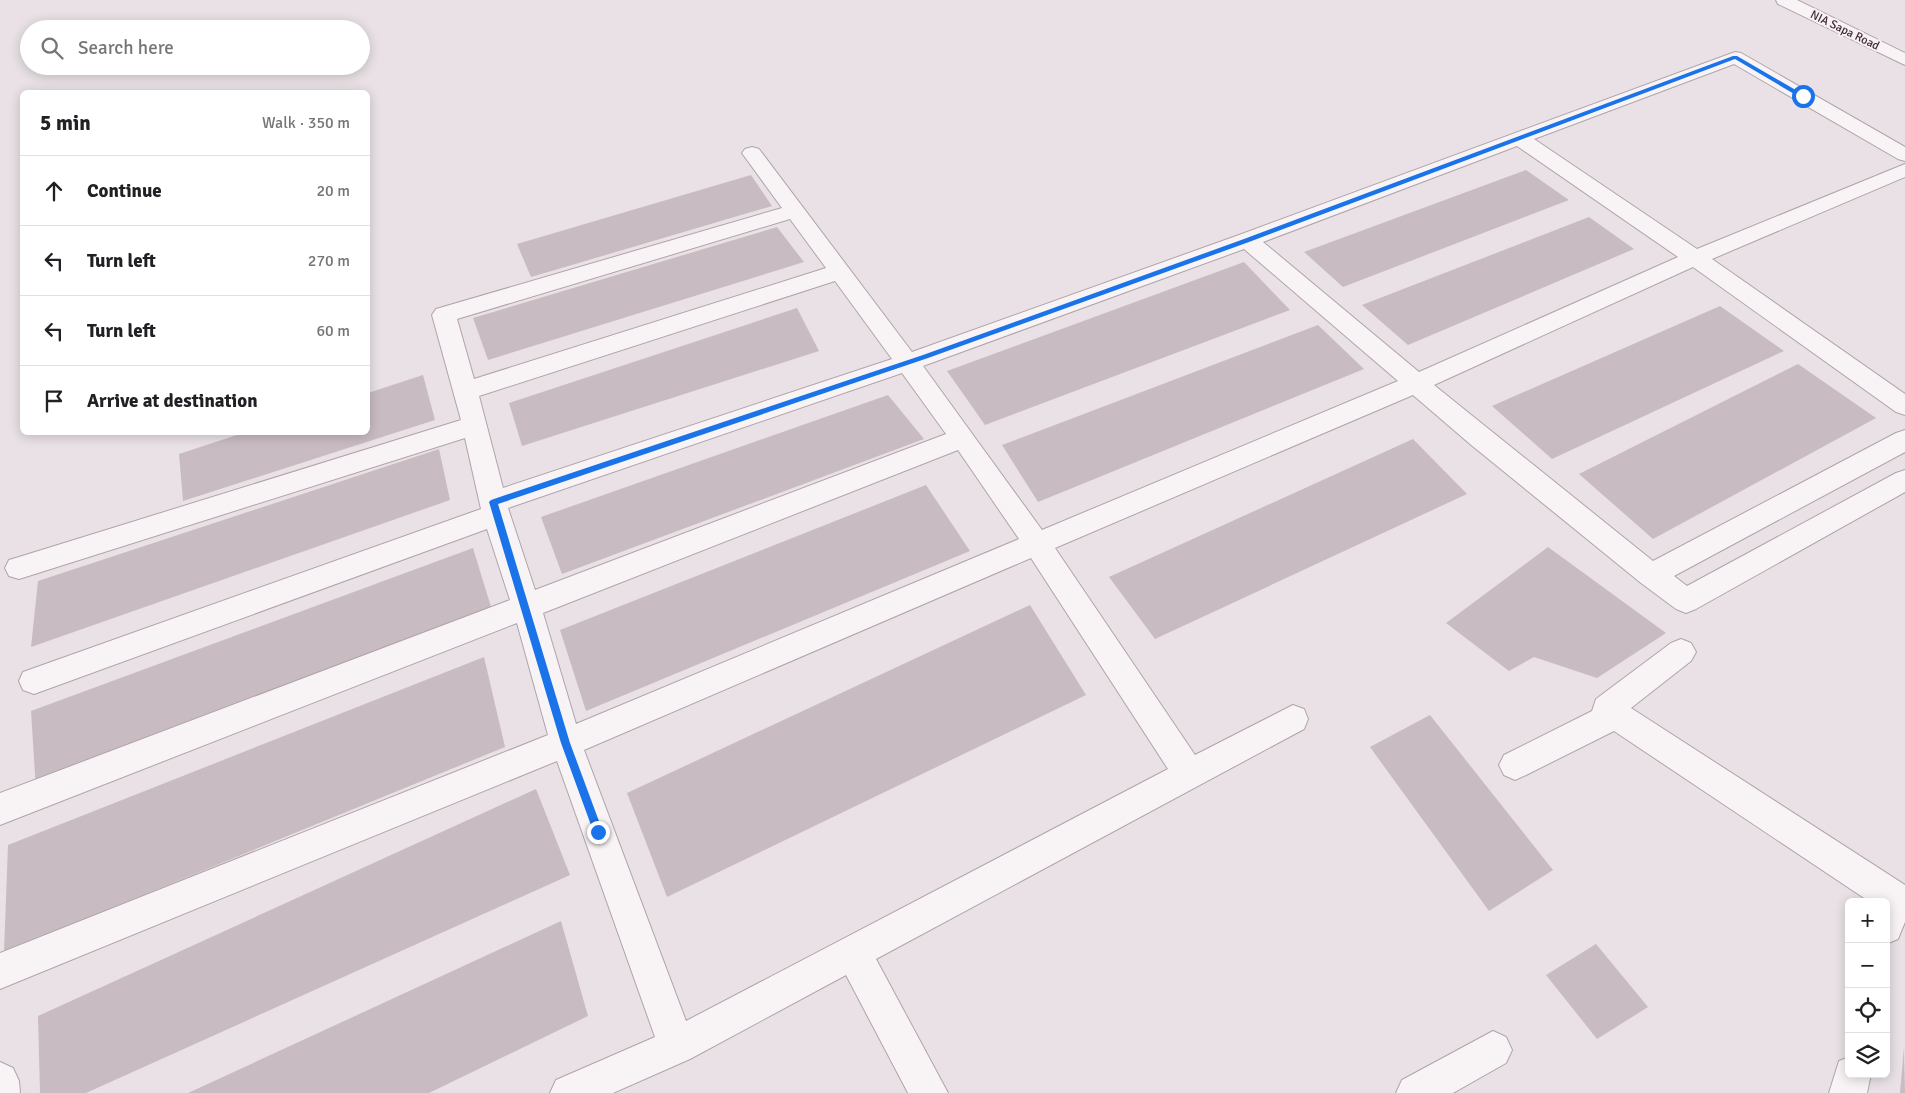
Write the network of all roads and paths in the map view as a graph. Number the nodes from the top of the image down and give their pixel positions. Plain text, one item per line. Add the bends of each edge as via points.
1 (1784, 0) edge
2 (1905, 60) edge
3 (1519, 138) junction
4 (752, 153) dead end
5 (1905, 155) edge
6 (1905, 170) edge
7 (793, 211) junction
8 (1247, 240) junction
9 (1696, 258) junction
10 (838, 272) junction
11 (907, 363) junction
12 (1417, 383) junction
13 (465, 391) junction
14 (1905, 406) edge
15 (475, 425) junction
16 (963, 438) junction
17 (1905, 440) edge
18 (1905, 480) edge
19 (495, 508) junction
20 (1037, 544) junction
21 (19, 568) dead end
22 (1651, 575) junction
23 (526, 605) junction
24 (1680, 652) dead end
25 (34, 681) dead end
26 (1614, 715) junction
27 (1293, 719) dead end
28 (566, 743) junction
29 (1515, 765) dead end
30 (1190, 774) junction
31 (0, 809) edge
32 (1895, 910) edge
33 (853, 953) junction
34 (0, 971) edge
35 (677, 1046) junction
36 (1493, 1050) dead end
37 (1851, 1078) edge
38 (0, 1081) edge
39 (1, 1093) edge
40 (569, 1093) edge
41 (929, 1093) edge
42 (1415, 1093) edge
43 (1848, 1093) edge

1 - 2 street, NIA Sapa Road
3 - 5 street via 1735,57
3 - 8 street
3 - 9 street
4 - 7 street
6 - 9 street
7 - 10 street
7 - 13 street via 444,315
8 - 11 street
8 - 12 street
9 - 12 street
9 - 14 street
10 - 11 street
10 - 13 street
11 - 16 street
11 - 19 street
12 - 20 street
12 - 22 street
13 - 15 street
15 - 19 street
15 - 21 street
16 - 20 street
16 - 23 street
17 - 22 street
18 - 22 street via 1686,601
19 - 23 street
19 - 25 street
20 - 28 street
20 - 30 street
23 - 28 street
23 - 31 street
24 - 26 street via 1607,709
26 - 29 street
26 - 32 street
27 - 30 street
28 - 34 street
28 - 35 street
30 - 33 street
33 - 35 street
33 - 41 street
35 - 40 street
36 - 42 street
37 - 43 street
38 - 39 street

